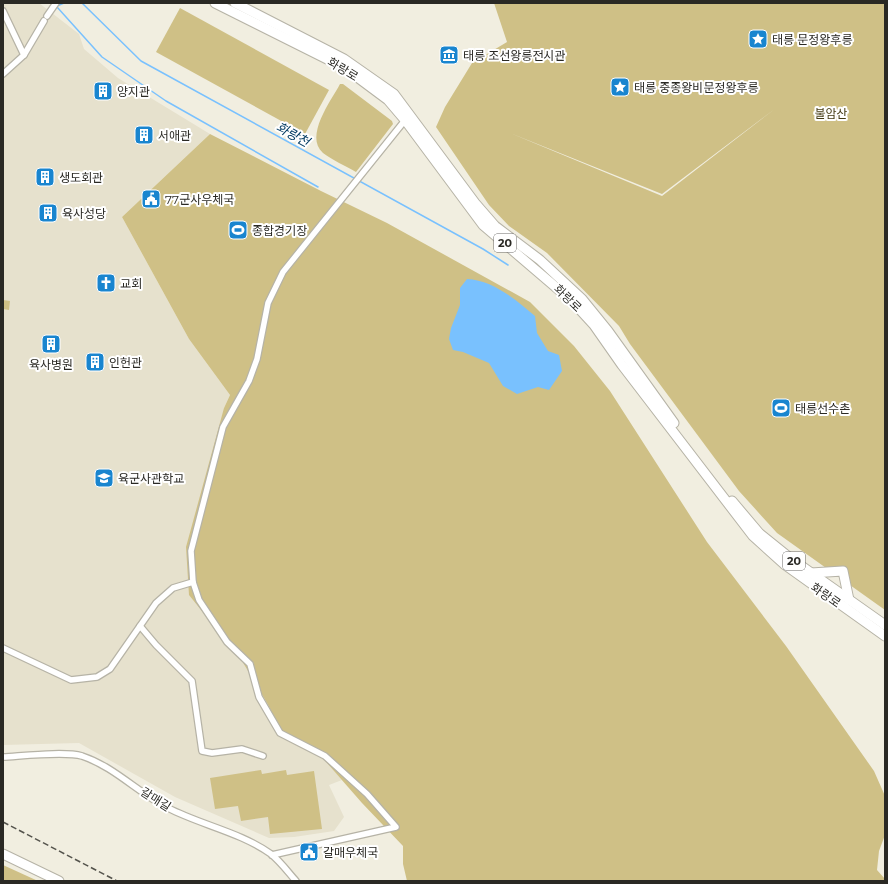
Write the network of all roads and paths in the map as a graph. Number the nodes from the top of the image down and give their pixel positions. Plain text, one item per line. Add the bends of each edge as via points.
1 (56, 3) edge
2 (215, 3) edge
3 (233, 6) edge
4 (3, 11) edge
5 (24, 55) junction
6 (3, 74) edge
7 (408, 117) junction
8 (784, 564) junction
9 (812, 574) junction
10 (193, 582) junction
11 (847, 604) junction
12 (885, 625) edge
13 (140, 626) junction
14 (885, 636) edge
15 (3, 648) edge
16 (263, 756) dead end
17 (3, 757) edge
18 (3, 854) edge
19 (272, 855) junction
20 (59, 881) edge
21 (296, 881) edge

1 - 5 street
2 - 3 main road, 화랑로 / 20
3 - 7 main road, 화랑로 / 20 via 345,68
4 - 5 street
5 - 6 street
7 - 8 main road, 화랑로 / 20 via 483,225 566,296 594,325 733,511 753,536
7 - 9 main road, 화랑로 / 20 via 495,226 540,260 582,299 731,500 759,533
7 - 10 street via 283,272 268,303 257,359 249,380 223,427 191,551
8 - 9 main road via 810,581 813,580
8 - 11 main road, 화랑로 / 20
9 - 11 main road, 화랑로 / 20
9 - 11 main road via 843,571
10 - 13 street via 173,588 156,603
10 - 19 street via 198,600 227,642 250,664 260,698 280,733 325,756 367,794 396,827
11 - 12 main road via 844,606 860,615 870,615
11 - 14 main road, 화랑로 / 20
13 - 15 street via 110,669 97,677 71,680
13 - 16 street via 192,681 202,751 212,753 242,749
17 - 19 street, 갈매길 via 56,754 81,756 114,772 167,808 246,840
18 - 20 main road
19 - 21 street, 갈매길

